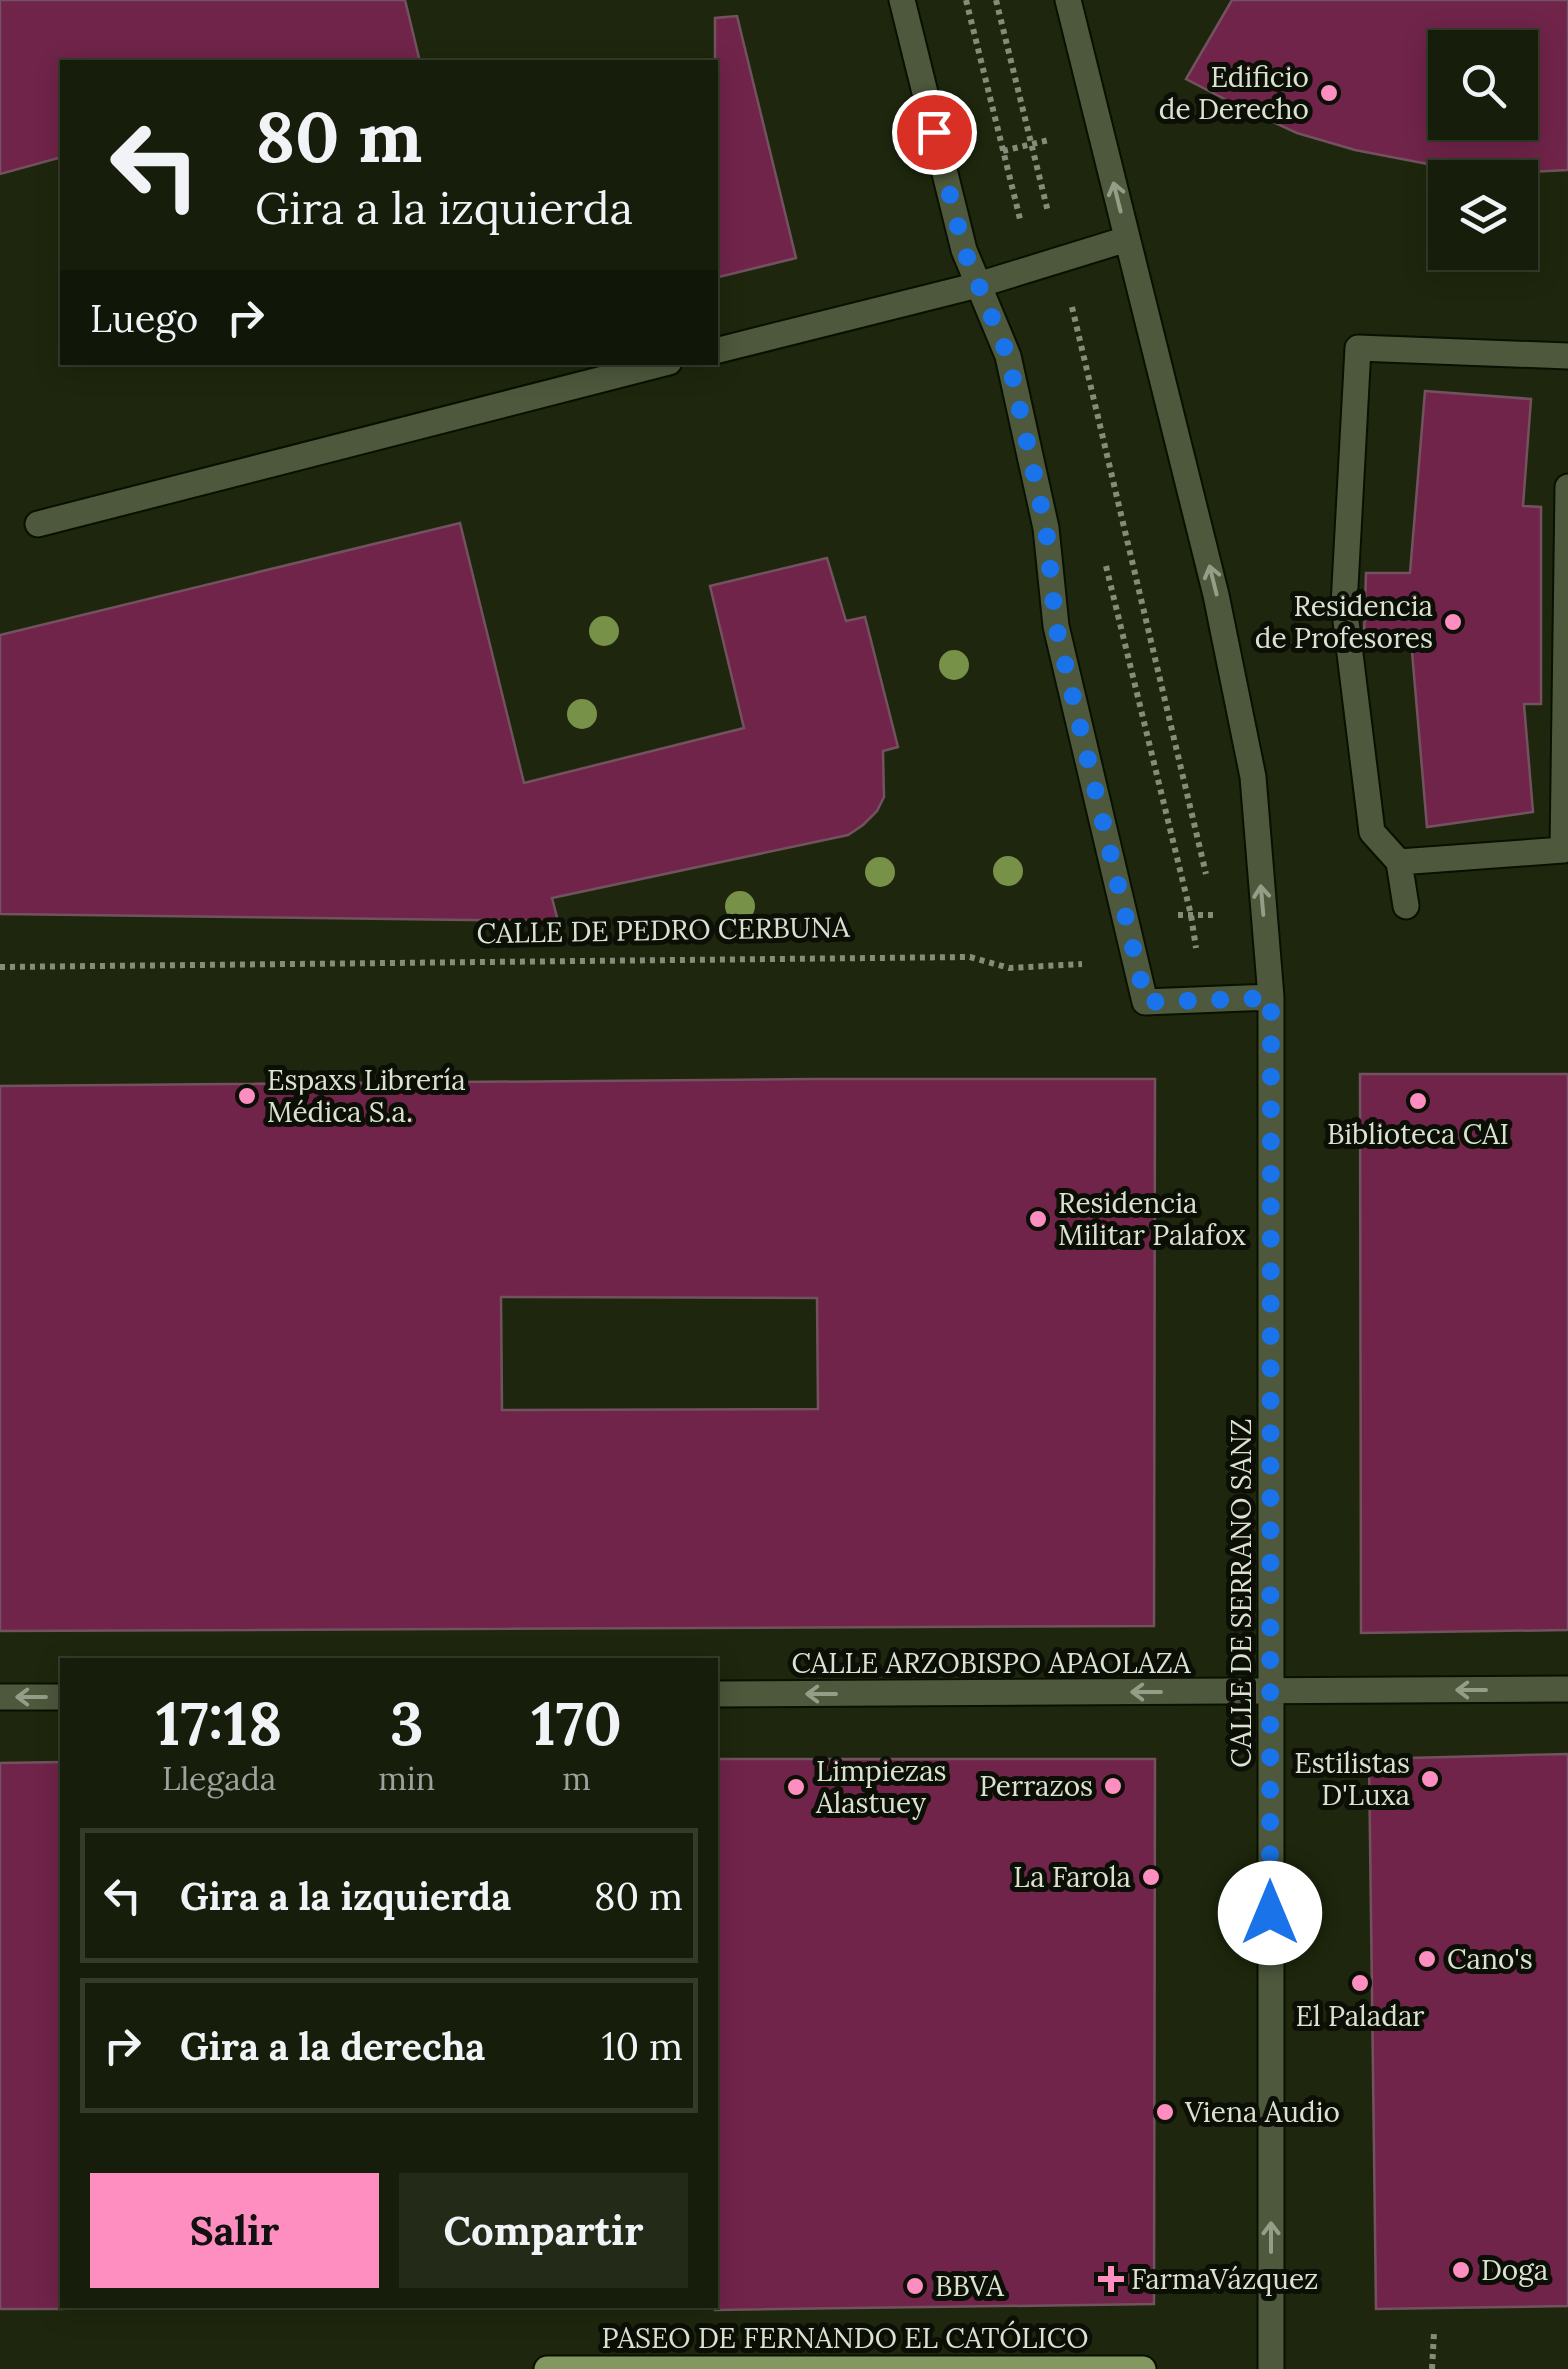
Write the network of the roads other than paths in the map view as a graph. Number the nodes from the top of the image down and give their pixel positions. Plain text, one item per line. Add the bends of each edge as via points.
1 (902, 0) edge
2 (1068, 0) edge
3 (1128, 239) junction
4 (978, 285) junction
5 (718, 350) edge
6 (1568, 356) edge
7 (646, 365) edge
8 (576, 374) edge
9 (1568, 487) edge
10 (38, 524) dead end
11 (1399, 862) junction
12 (1406, 906) dead end
13 (1271, 998) junction
14 (1568, 1690) edge
15 (1272, 1692) junction
16 (718, 1694) edge
17 (0, 1697) edge
18 (60, 1697) edge
19 (546, 2369) edge
20 (1144, 2369) edge
21 (1270, 2369) edge

1 - 4 street
3 -> 2 street, CALLE DE SERRANO SANZ
3 - 4 street
13 -> 3 street, CALLE DE SERRANO SANZ via 1253,776
4 - 5 street
4 - 13 street via 1008,356 1046,528 1056,626 1146,1002
6 - 11 street via 1358,348 1344,605 1372,832
7 - 8 street
8 - 10 street
9 - 11 street via 1562,850
11 - 12 street
13 - 15 street, CALLE DE SERRANO SANZ
14 -> 15 street, CALLE ARZOBISPO APAOLAZA
15 -> 16 street, CALLE ARZOBISPO APAOLAZA
21 -> 15 street, CALLE DE SERRANO SANZ
18 -> 17 street
19 - 20 main road, PASEO DE FERNANDO EL CATÓLICO

